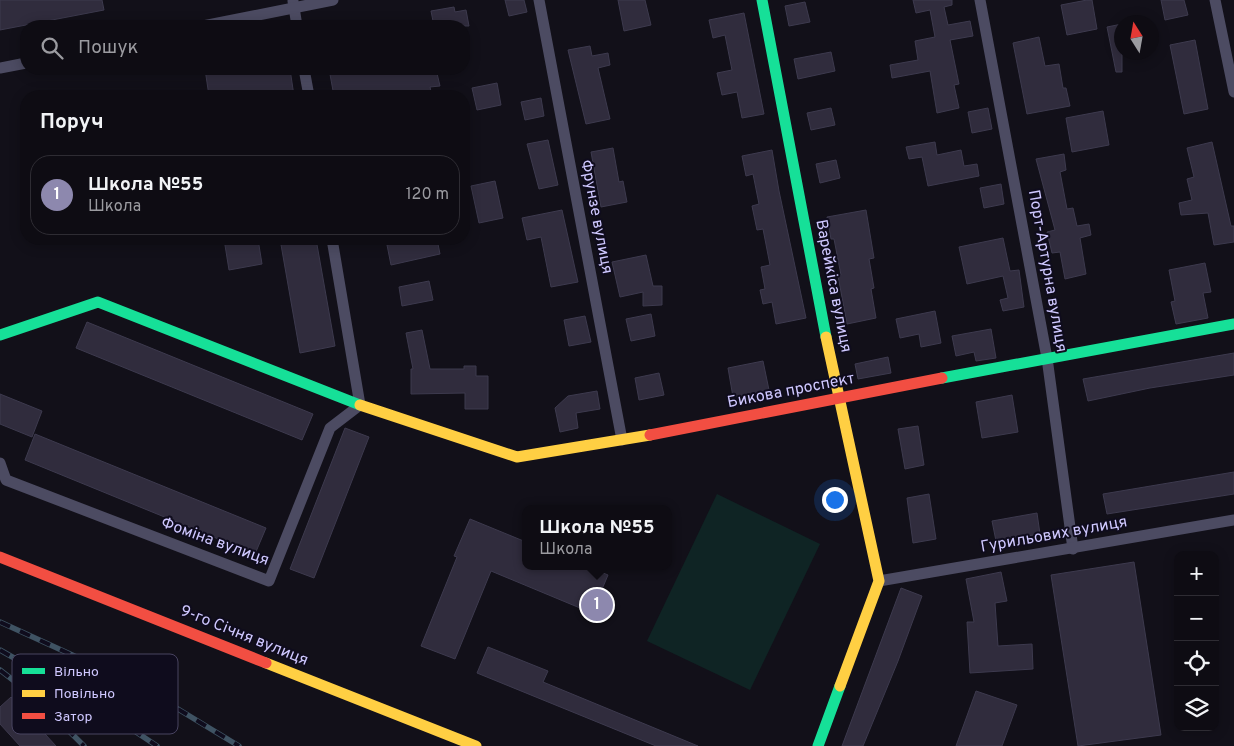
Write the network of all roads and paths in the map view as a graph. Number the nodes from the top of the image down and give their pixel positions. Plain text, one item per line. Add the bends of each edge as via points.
1 (333, 0) edge
2 (539, 0) edge
3 (762, 0) edge
4 (980, 0) edge
5 (1216, 0) edge
6 (293, 4) edge
7 (228, 20) edge
8 (296, 20) edge
9 (20, 64) edge
10 (0, 68) edge
11 (305, 75) edge
12 (308, 90) edge
13 (1234, 92) edge
14 (333, 245) edge
15 (1234, 324) edge
16 (0, 335) edge
17 (1046, 358) junction
18 (838, 398) junction
19 (360, 405) junction
20 (622, 440) junction
21 (0, 463) edge
22 (1234, 520) edge
23 (1073, 549) junction
24 (0, 557) edge
25 (879, 581) junction
26 (476, 746) edge
27 (818, 746) edge

1 - 6 street
2 - 20 street, Фрунзе вулиця
3 - 18 street, Варейкіса вулиця
4 - 17 street, Порт-Артурна вулиця
5 - 13 street
6 - 7 street
6 - 8 street
9 - 10 street
11 - 12 street
14 - 19 street
15 - 17 street, Бикова проспект
16 - 19 street, Бикова проспект via 98,302
17 - 18 street, Бикова проспект
17 - 23 street, Порт-Артурна вулиця
18 - 20 street, Бикова проспект
18 - 25 street, Варейкіса вулиця
19 - 20 street, Бикова проспект via 517,457
19 - 21 street, Фоміна вулиця via 330,428 269,581 6,480
22 - 23 street, Гурильових вулиця
23 - 25 street, Гурильових вулиця
24 - 26 street, 9-го Січня вулиця
25 - 27 street

